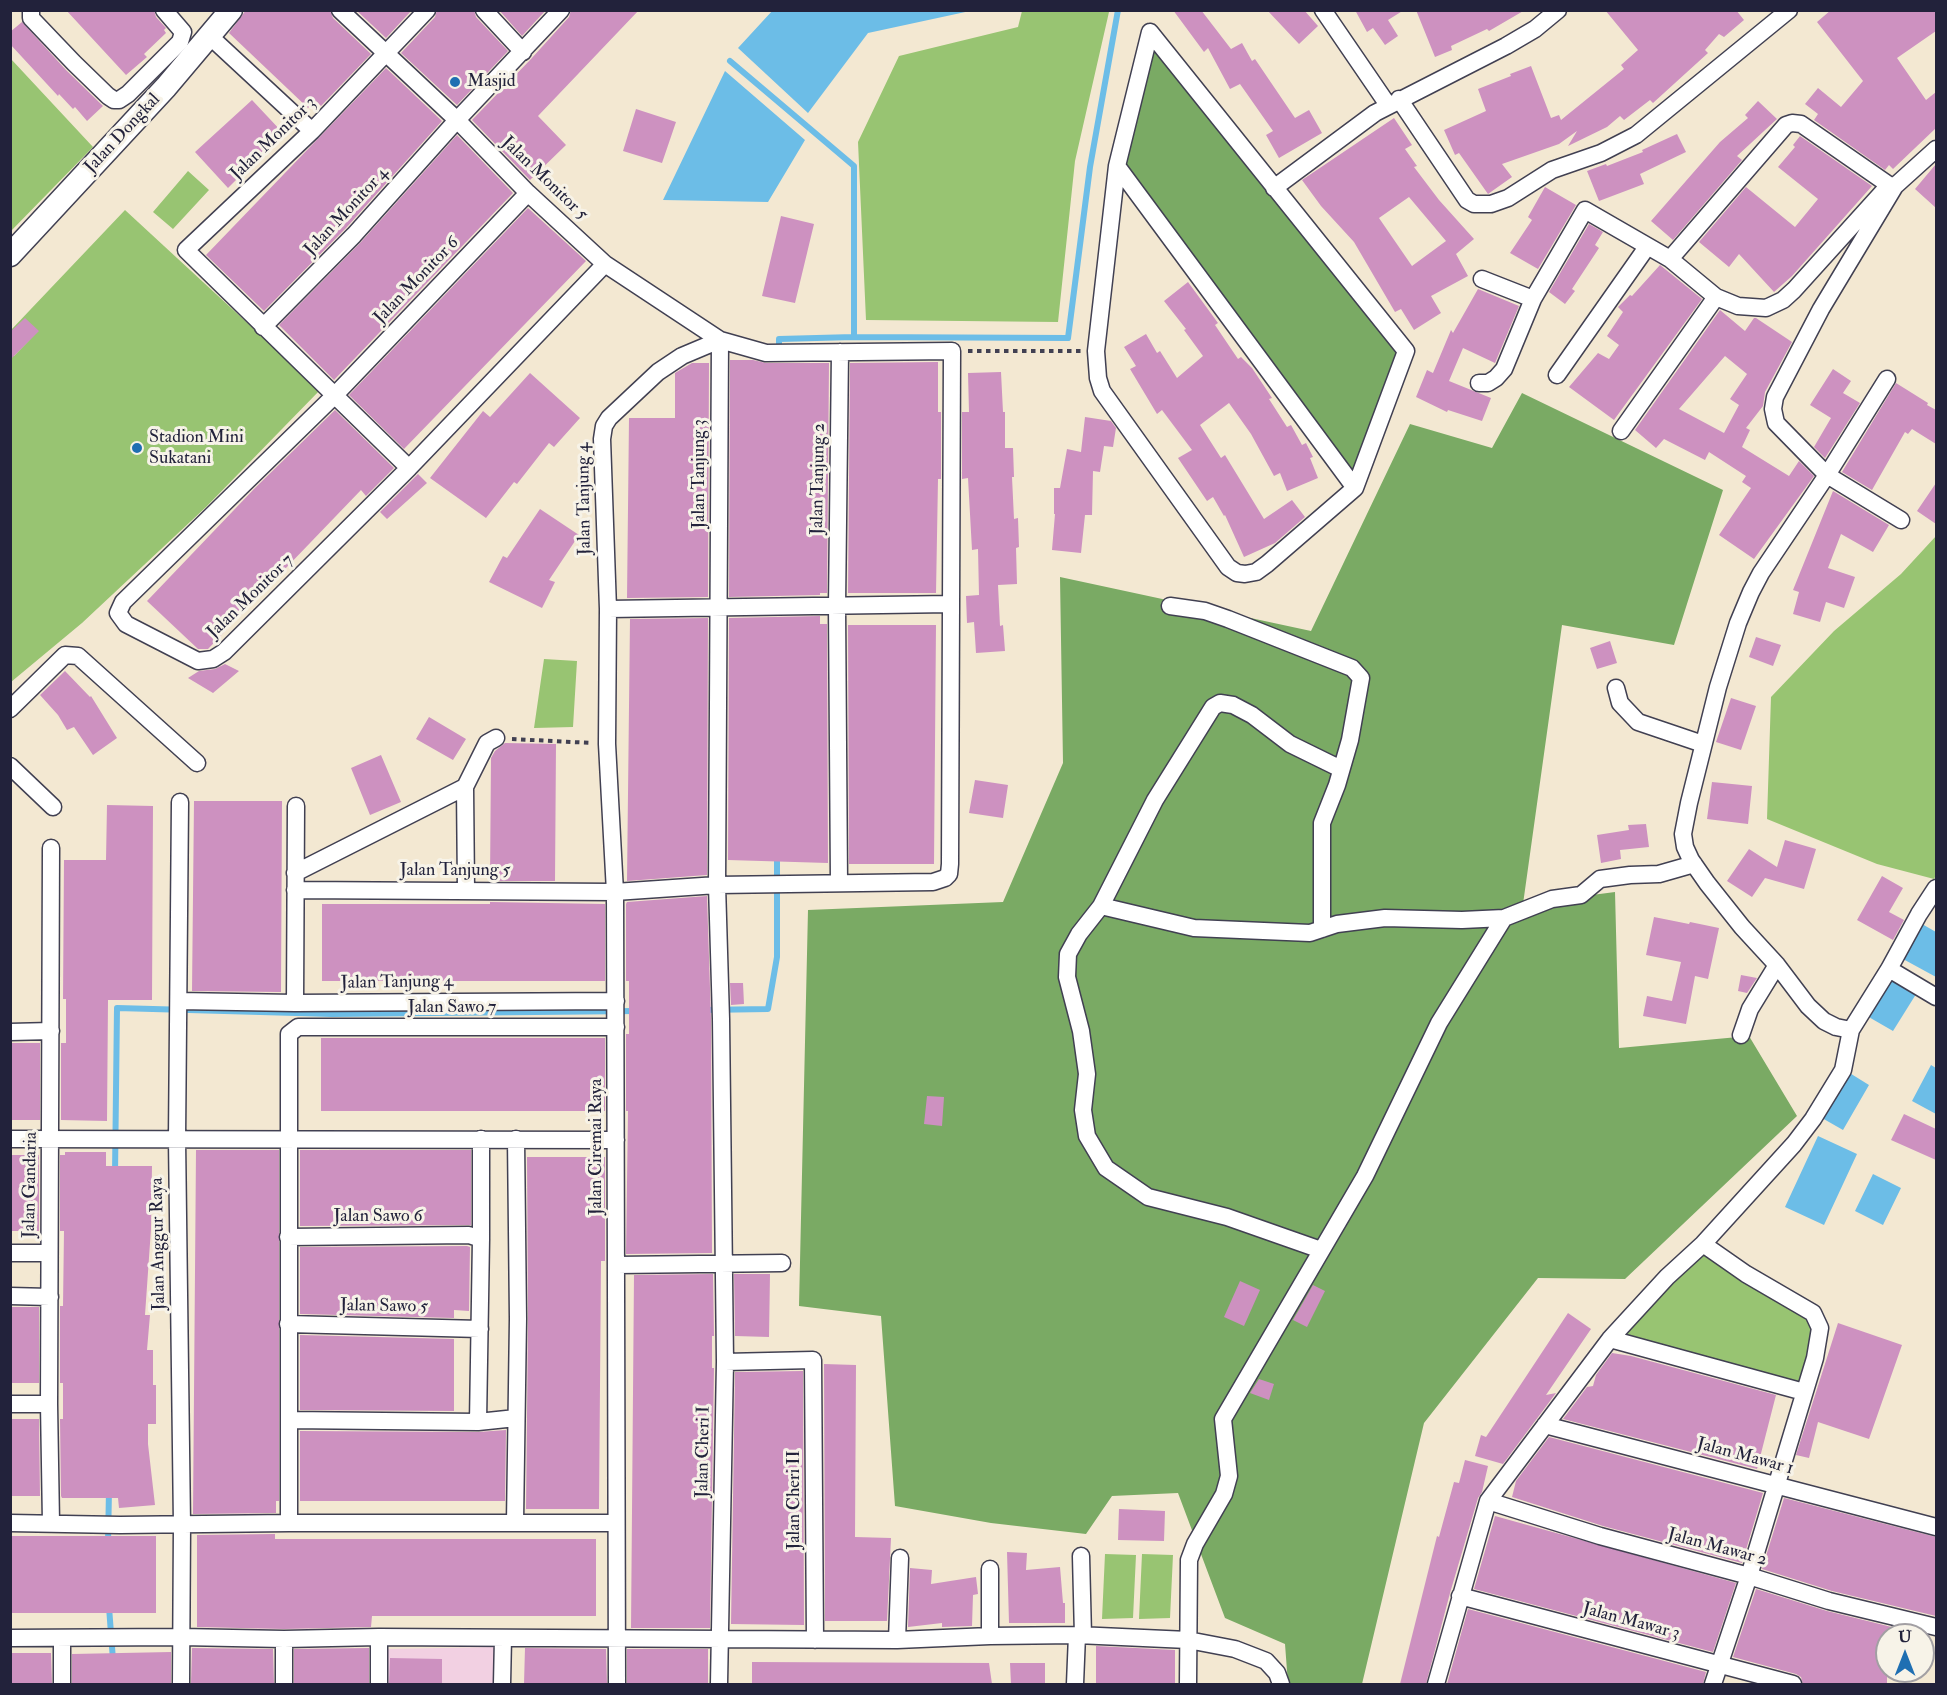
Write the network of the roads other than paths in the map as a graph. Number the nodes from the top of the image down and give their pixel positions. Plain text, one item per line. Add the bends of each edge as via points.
1 (31, 10) edge
2 (164, 10) edge
3 (231, 10) edge
4 (340, 10) edge
5 (427, 10) edge
6 (484, 10) edge
7 (561, 10) edge
8 (1323, 10) edge
9 (1558, 10) edge
10 (1789, 10) edge
11 (216, 42) dead end
12 (523, 52) junction
13 (387, 53) junction
14 (158, 80) junction
15 (1394, 102) junction
16 (457, 120) junction
17 (312, 131) junction
18 (1936, 149) edge
19 (1117, 166) junction
20 (1892, 186) junction
21 (1274, 188) junction
22 (528, 193) junction
23 (1647, 247) junction
24 (10, 255) edge
25 (1670, 259) junction
26 (605, 264) junction
27 (1482, 279) dead end
28 (1716, 297) junction
29 (1533, 299) junction
30 (263, 327) junction
31 (720, 340) junction
32 (840, 352) junction
33 (1557, 375) dead end
34 (1887, 379) dead end
35 (1479, 383) dead end
36 (334, 396) junction
37 (1621, 431) dead end
38 (409, 468) junction
39 (1827, 475) junction
40 (1355, 488) junction
41 (1900, 520) dead end
42 (950, 604) junction
43 (837, 606) junction
44 (1170, 606) dead end
45 (719, 607) junction
46 (608, 609) junction
47 (1616, 688) dead end
48 (10, 709) edge
49 (496, 738) road end
50 (1703, 744) junction
51 (197, 763) dead end
52 (10, 766) edge
53 (1341, 769) junction
54 (465, 787) junction
55 (180, 802) dead end
56 (296, 806) dead end
57 (53, 807) dead end
58 (51, 848) dead end
59 (1694, 864) junction
60 (296, 882) junction
61 (839, 883) junction
62 (717, 885) junction
63 (1936, 888) edge
64 (466, 890) junction
65 (615, 892) junction
66 (1101, 906) junction
67 (1504, 918) junction
68 (1322, 929) junction
69 (1777, 965) junction
70 (1889, 969) junction
71 (1936, 997) edge
72 (295, 1004) junction
73 (178, 1010) junction
74 (616, 1014) junction
75 (1851, 1030) junction
76 (51, 1031) junction
77 (10, 1032) edge
78 (1741, 1035) dead end
79 (51, 1138) junction
80 (10, 1139) edge
81 (177, 1139) junction
82 (289, 1139) junction
83 (481, 1139) junction
84 (516, 1139) junction
85 (616, 1140) junction
86 (288, 1237) junction
87 (475, 1237) junction
88 (1703, 1244) junction
89 (1321, 1250) junction
90 (10, 1253) edge
91 (49, 1253) junction
92 (782, 1263) dead end
93 (617, 1265) junction
94 (724, 1265) junction
95 (10, 1296) edge
96 (50, 1297) junction
97 (288, 1324) junction
98 (480, 1329) junction
99 (1610, 1339) junction
100 (725, 1362) junction
101 (1804, 1392) junction
102 (10, 1404) edge
103 (49, 1404) junction
104 (516, 1418) junction
105 (289, 1420) junction
106 (478, 1422) junction
107 (1545, 1425) junction
108 (1777, 1486) junction
109 (1488, 1501) junction
110 (515, 1522) junction
111 (10, 1523) edge
112 (51, 1523) junction
113 (289, 1523) junction
114 (616, 1523) junction
115 (182, 1525) junction
116 (1936, 1527) edge
117 (1081, 1556) dead end
118 (900, 1558) dead end
119 (990, 1569) dead end
120 (1749, 1576) junction
121 (1460, 1596) junction
122 (1936, 1627) edge
123 (1080, 1635) junction
124 (181, 1636) junction
125 (990, 1636) junction
126 (379, 1637) junction
127 (10, 1638) edge
128 (62, 1638) junction
129 (502, 1638) junction
130 (284, 1639) junction
131 (617, 1639) junction
132 (720, 1640) junction
133 (815, 1640) junction
134 (897, 1640) junction
135 (1188, 1640) junction
136 (1719, 1665) junction
137 (62, 1684) edge
138 (181, 1684) edge
139 (284, 1684) edge
140 (379, 1684) edge
141 (502, 1684) edge
142 (617, 1684) edge
143 (719, 1684) edge
144 (1076, 1684) edge
145 (1188, 1684) edge
146 (1281, 1684) edge
147 (1438, 1684) edge
148 (1713, 1684) edge
149 (1793, 1684) edge

1 - 14 street via 31,18 114,100
2 - 14 street via 183,32
3 - 14 street, Jalan Dongkal
4 - 13 street, Jalan Monitor 5
5 - 13 street, Jalan Monitor 3
6 - 12 street
7 - 12 street, Jalan Monitor 4
8 - 15 street
9 - 15 street via 1506,46
10 - 15 street via 1636,135 1552,170 1508,198 1491,204 1467,200
11 - 17 street
12 - 16 street, Jalan Monitor 4
13 - 16 street, Jalan Monitor 5
13 - 17 street, Jalan Monitor 3
14 - 24 street, Jalan Dongkal
15 - 21 street
16 - 22 street, Jalan Monitor 5
16 - 30 street, Jalan Monitor 4 via 354,235
17 - 30 street, Jalan Monitor 3 via 186,250
18 - 20 street
19 - 21 street via 1150,32
19 - 40 street
19 - 40 street via 1096,351 1098,378 1102,391 1228,567 1237,573 1256,572
20 - 25 street via 1801,124 1792,123 1786,125
20 - 28 street via 1783,300 1758,309
20 - 39 street via 1775,397 1776,423
21 - 40 street via 1406,351
22 - 26 street, Jalan Monitor 5
22 - 36 street, Jalan Monitor 6
23 - 25 street
23 - 29 street via 1585,210
23 - 33 street
25 - 28 street
26 - 31 street, Jalan Monitor 5
26 - 38 street, Jalan Monitor 7
27 - 29 street
28 - 37 street
29 - 35 street via 1504,369 1488,383
30 - 36 street
31 - 32 street, Jalan Monitor 5 via 774,353
31 - 45 street, Jalan Tanjung 3
31 - 46 street, Jalan Tanjung 4 via 682,356 658,372 604,426
32 - 42 street, Jalan Monitor 5 via 952,351
32 - 43 street, Jalan Tanjung 2
34 - 39 street
36 - 38 street
36 - 38 street, Jalan Monitor 7 via 123,602 118,613 126,624 198,661 213,659
39 - 41 street
39 - 50 street via 1751,592 1728,651
42 - 43 street
42 - 61 street, Jalan Tanjung 5 via 949,874 933,882
43 - 45 street
43 - 61 street, Jalan Tanjung 2
44 - 53 street via 1228,619 1358,673 1361,678 1354,720
45 - 46 street
45 - 62 street, Jalan Tanjung 3
46 - 65 street, Jalan Ciremai Raya via 607,744
47 - 50 street via 1620,703 1638,722
48 - 51 street via 65,655 78,656
49 - 54 street via 487,743
50 - 59 street via 1683,834
52 - 57 street
53 - 66 street via 1290,744 1252,715 1220,703 1213,707 1155,801
53 - 68 street via 1322,823
54 - 60 street
54 - 64 street
55 - 73 street, Jalan Anggur Raya
56 - 60 street
58 - 76 street, Jalan Gandaria
59 - 67 street via 1659,874 1600,879 1581,895 1552,899
59 - 69 street
60 - 64 street, Jalan Tanjung 5
60 - 72 street
61 - 62 street, Jalan Tanjung 5
62 - 65 street, Jalan Tanjung 5
62 - 94 street, Jalan Cheri I
63 - 70 street
64 - 65 street, Jalan Tanjung 5
65 - 74 street, Jalan Ciremai Raya
66 - 68 street via 1194,928 1295,933
66 - 89 street via 1068,954 1066,977 1081,1031 1087,1074 1083,1110 1087,1136 1106,1168 1148,1197 1227,1217
67 - 68 street via 1385,918
67 - 89 street via 1439,1023 1379,1149
69 - 75 street via 1824,1021
69 - 78 street via 1750,1009
70 - 71 street
70 - 75 street
72 - 73 street, Jalan Tanjung 4
72 - 74 street, Jalan Tanjung 4
73 - 81 street, Jalan Anggur Raya
74 - 82 street, Jalan Sawo 7 via 298,1027 289,1034
74 - 85 street, Jalan Ciremai Raya
75 - 88 street via 1843,1070 1813,1119
76 - 77 street
76 - 79 street, Jalan Gandaria
79 - 80 street
79 - 81 street
79 - 91 street, Jalan Gandaria
81 - 82 street
81 - 115 street, Jalan Anggur Raya
82 - 83 street
82 - 86 street
83 - 84 street
83 - 87 street
84 - 85 street
84 - 104 street
85 - 93 street, Jalan Ciremai Raya
86 - 87 street, Jalan Sawo 6
86 - 97 street
87 - 98 street
88 - 99 street
88 - 101 street via 1813,1313 1820,1328
89 - 135 street via 1223,1419 1229,1476 1224,1494 1189,1560
90 - 91 street
91 - 96 street, Jalan Gandaria
92 - 94 street
93 - 94 street
93 - 114 street, Jalan Ciremai Raya
94 - 100 street, Jalan Cheri I
95 - 96 street
96 - 103 street, Jalan Gandaria
97 - 98 street, Jalan Sawo 5
97 - 105 street
98 - 106 street
99 - 101 street
99 - 107 street
100 - 132 street, Jalan Cheri I
100 - 133 street, Jalan Cheri II via 813,1360
101 - 108 street
102 - 103 street
103 - 112 street, Jalan Gandaria
104 - 106 street
104 - 110 street
105 - 106 street
105 - 113 street
107 - 108 street, Jalan Mawar 1
107 - 109 street
108 - 116 street, Jalan Mawar 1
108 - 120 street
109 - 120 street, Jalan Mawar 2
109 - 121 street
110 - 113 street
110 - 114 street
111 - 112 street
112 - 115 street
113 - 115 street
114 - 131 street, Jalan Ciremai Raya
115 - 124 street, Jalan Anggur Raya
117 - 123 street
118 - 134 street
119 - 125 street
120 - 122 street, Jalan Mawar 2 via 1829,1601
120 - 136 street
121 - 136 street, Jalan Mawar 3
121 - 147 street
123 - 125 street
123 - 135 street
123 - 144 street
124 - 128 street
124 - 130 street
124 - 138 street, Jalan Anggur Raya
125 - 134 street
126 - 129 street
126 - 130 street
126 - 140 street
127 - 128 street
128 - 137 street
129 - 131 street
129 - 141 street
130 - 139 street
131 - 132 street
131 - 142 street, Jalan Ciremai Raya
132 - 133 street
132 - 143 street, Jalan Cheri I
133 - 134 street
135 - 145 street
135 - 146 street via 1234,1649 1266,1661
136 - 148 street
136 - 149 street, Jalan Mawar 3

